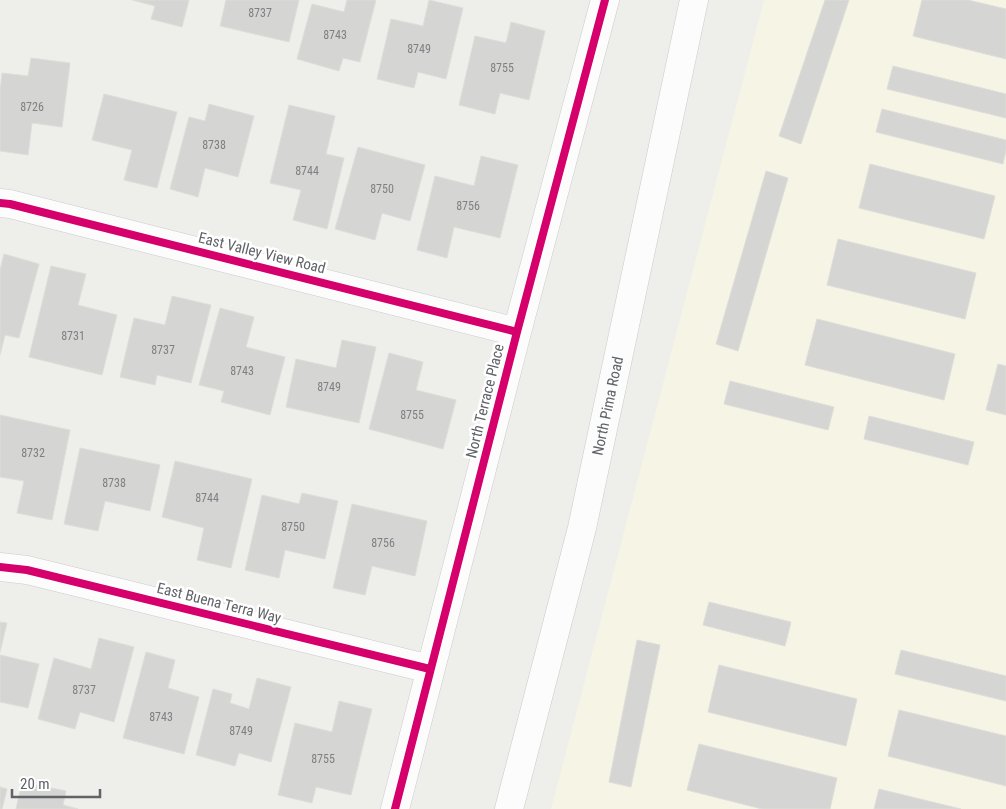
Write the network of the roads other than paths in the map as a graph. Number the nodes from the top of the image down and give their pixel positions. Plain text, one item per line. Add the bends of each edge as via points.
1 (605, 0) edge
2 (694, 0) edge
3 (0, 203) edge
4 (517, 332) junction
5 (0, 567) edge
6 (430, 669) junction
7 (394, 809) edge
8 (509, 809) edge

1 - 4 street, North Terrace Place
2 - 8 street, North Pima Road via 582,528
3 - 4 street, East Valley View Road
4 - 6 street, North Terrace Place
5 - 6 street, East Buena Terra Way via 36,572
6 - 7 street, North Terrace Place

